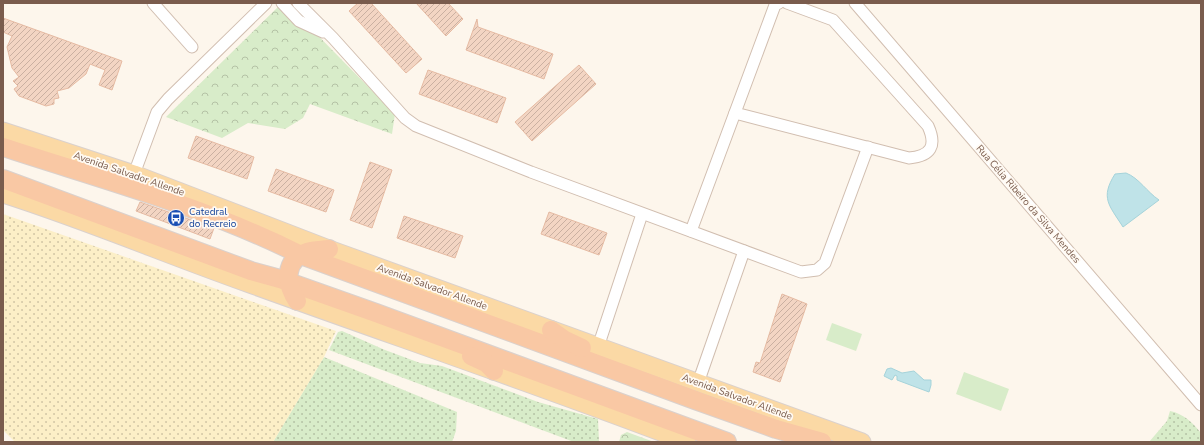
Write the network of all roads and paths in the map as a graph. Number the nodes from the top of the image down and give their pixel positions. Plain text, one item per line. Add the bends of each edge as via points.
1 (153, 3) edge
2 (266, 3) edge
3 (282, 3) edge
4 (298, 3) edge
5 (779, 3) edge
6 (788, 3) edge
7 (855, 3) edge
8 (333, 38) junction
9 (192, 47) dead end
10 (735, 113) junction
11 (3, 132) edge
12 (3, 147) edge
13 (868, 147) junction
14 (134, 174) junction
15 (3, 179) edge
16 (3, 194) edge
17 (642, 214) junction
18 (691, 232) junction
19 (329, 249) junction
20 (744, 251) junction
21 (300, 255) junction
22 (289, 282) junction
23 (297, 301) junction
24 (376, 313) junction
25 (551, 330) junction
26 (598, 347) junction
27 (494, 371) junction
28 (698, 383) junction
29 (695, 400) junction
30 (1201, 405) edge
31 (822, 437) edge
32 (687, 442) edge
33 (727, 442) edge
34 (862, 442) edge

1 - 9 street
2 - 14 street via 157,112
3 - 8 street via 299,21
4 - 8 street
5 - 10 street via 775,5
6 - 13 street via 833,20 928,126 933,142 923,156 909,158
7 - 30 street, Rua Célia Ribeiro da Silva Mendes
8 - 17 street via 410,123
10 - 13 street
10 - 18 street
11 - 14 main road, Avenida Salvador Allende
12 - 21 highway, Avenida Salvador Allende via 134,187 273,241
13 - 20 street via 823,266 810,272 801,272
14 - 19 main road, Avenida Salvador Allende
15 - 22 highway via 251,272
16 - 23 main road via 44,206
17 - 18 street
17 - 26 street
18 - 20 street
19 - 21 highway via 309,251
19 - 25 main road, Avenida Salvador Allende
20 - 28 street
21 - 22 highway via 289,267
21 - 29 highway, Avenida Salvador Allende
22 - 23 highway
22 - 24 highway
23 - 27 main road
24 - 27 highway via 388,321 480,359
24 - 33 highway
25 - 26 main road, Avenida Salvador Allende
25 - 29 highway via 565,340 687,393
26 - 28 main road, Avenida Salvador Allende
27 - 32 main road
28 - 31 main road, Avenida Salvador Allende
29 - 31 highway, Avenida Salvador Allende via 776,429
31 - 34 main road, Avenida Salvador Allende

